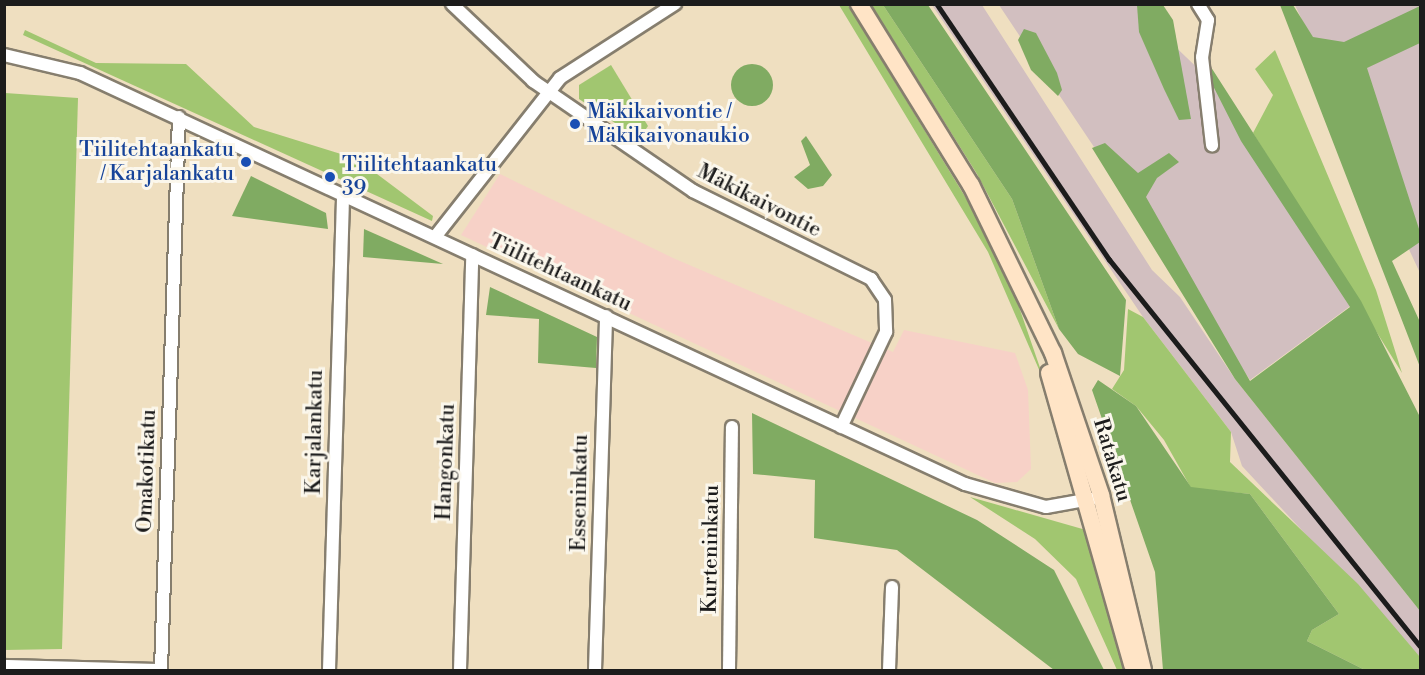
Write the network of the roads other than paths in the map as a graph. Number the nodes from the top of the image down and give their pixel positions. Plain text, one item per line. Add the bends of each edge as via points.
1 (452, 4) edge
2 (675, 4) edge
3 (859, 4) edge
4 (1198, 4) edge
5 (4, 55) edge
6 (548, 92) junction
7 (179, 117) junction
8 (1212, 145) dead end
9 (343, 195) junction
10 (435, 237) junction
11 (472, 255) junction
12 (606, 316) junction
13 (732, 427) dead end
14 (841, 427) junction
15 (1093, 498) junction
16 (892, 587) dead end
17 (4, 666) edge
18 (329, 670) edge
19 (460, 670) edge
20 (595, 670) edge
21 (729, 670) edge
22 (890, 670) edge
23 (1134, 670) edge
24 (1143, 670) edge

1 - 6 street, Mäkikaivontie
2 - 6 street via 560,78
3 - 15 main road, Ratakatu via 933,119 1016,269 1053,353
4 - 8 street via 1208,20 1202,57
5 - 7 street, Tiilitehtaankatu via 80,72
6 - 10 street
6 - 14 street, Mäkikaivontie via 693,191 878,286 885,300 886,332
7 - 9 street, Tiilitehtaankatu
7 - 17 street, Omakotikatu via 161,670
9 - 10 street, Tiilitehtaankatu
9 - 18 street, Karjalankatu
10 - 11 street, Tiilitehtaankatu
11 - 12 street, Tiilitehtaankatu
11 - 19 street, Hangonkatu
12 - 14 street, Tiilitehtaankatu
12 - 20 street, Esseninkatu
13 - 21 street, Kurteninkatu
14 - 15 street, Tiilitehtaankatu via 1010,500 1046,507
15 - 23 main road, Ratakatu
15 - 24 main road, Ratakatu
16 - 22 street

